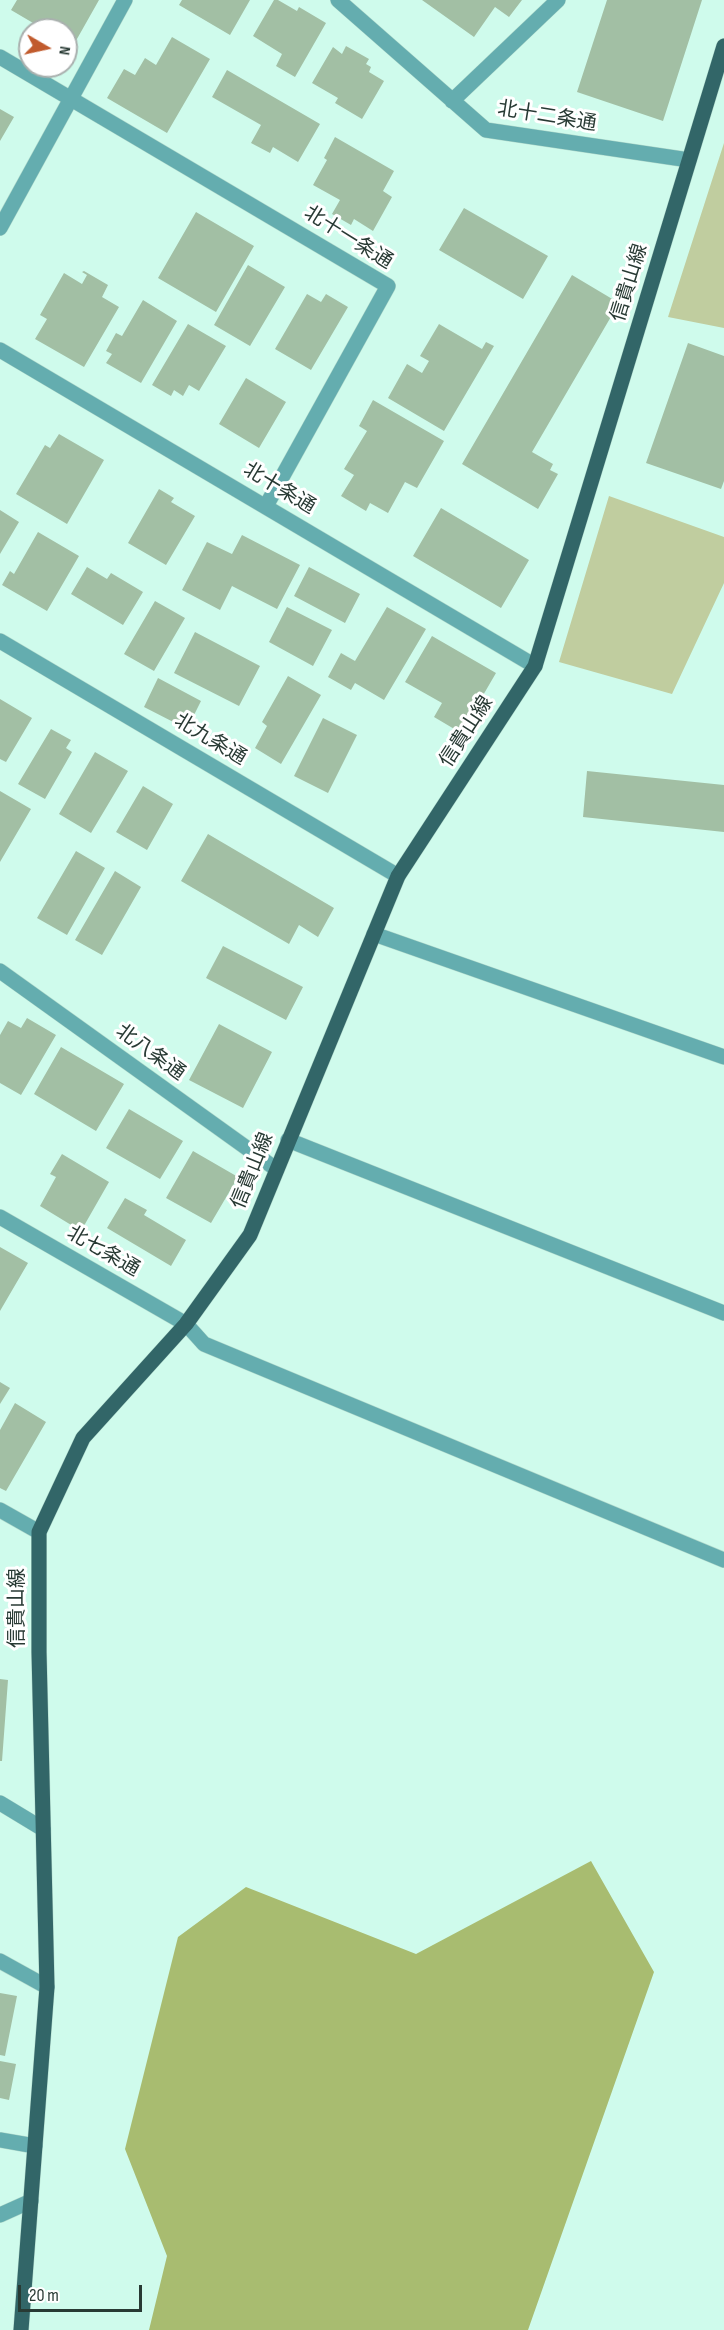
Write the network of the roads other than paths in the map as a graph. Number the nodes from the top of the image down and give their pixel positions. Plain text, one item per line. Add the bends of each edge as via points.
1 (125, 0) edge
2 (338, 0) edge
3 (558, 0) edge
4 (724, 46) edge
5 (0, 57) edge
6 (71, 98) junction
7 (452, 100) junction
8 (689, 160) junction
9 (0, 228) edge
10 (0, 350) edge
11 (266, 506) junction
12 (0, 641) edge
13 (535, 666) junction
14 (398, 876) junction
15 (374, 934) junction
16 (0, 971) edge
17 (724, 1057) edge
18 (288, 1140) junction
19 (276, 1169) junction
20 (0, 1217) edge
21 (724, 1313) edge
22 (186, 1324) junction
23 (0, 1510) edge
24 (39, 1532) junction
25 (724, 1560) edge
26 (0, 1803) edge
27 (44, 1829) junction
28 (0, 1961) edge
29 (47, 1987) junction
30 (0, 2140) edge
31 (34, 2146) junction
32 (31, 2201) junction
33 (0, 2215) edge
34 (21, 2330) edge

1 - 6 street
2 - 7 street, 北十二条通
3 - 7 street
4 - 8 main road, 信貴山線
5 - 6 street
6 - 9 street
6 - 11 street, 北十一条通 via 388,286
7 - 8 street, 北十二条通 via 486,130
8 - 13 main road, 信貴山線
10 - 11 street, 北十条通
11 - 13 street, 北十条通
12 - 14 street, 北九条通
13 - 14 main road, 信貴山線
14 - 15 main road, 信貴山線
15 - 17 street
15 - 18 main road, 信貴山線
16 - 19 street, 北八条通
18 - 19 main road, 信貴山線
18 - 21 street
19 - 22 main road, 信貴山線 via 250,1235
20 - 22 street, 北七条通
22 - 24 main road, 信貴山線 via 83,1438
22 - 25 street, 北七条通 via 204,1344
23 - 24 street
24 - 27 main road, 信貴山線
26 - 27 street
27 - 29 main road, 信貴山線
28 - 29 street
29 - 31 main road, 信貴山線
30 - 31 street
31 - 32 main road, 信貴山線
32 - 33 street
32 - 34 main road, 信貴山線

